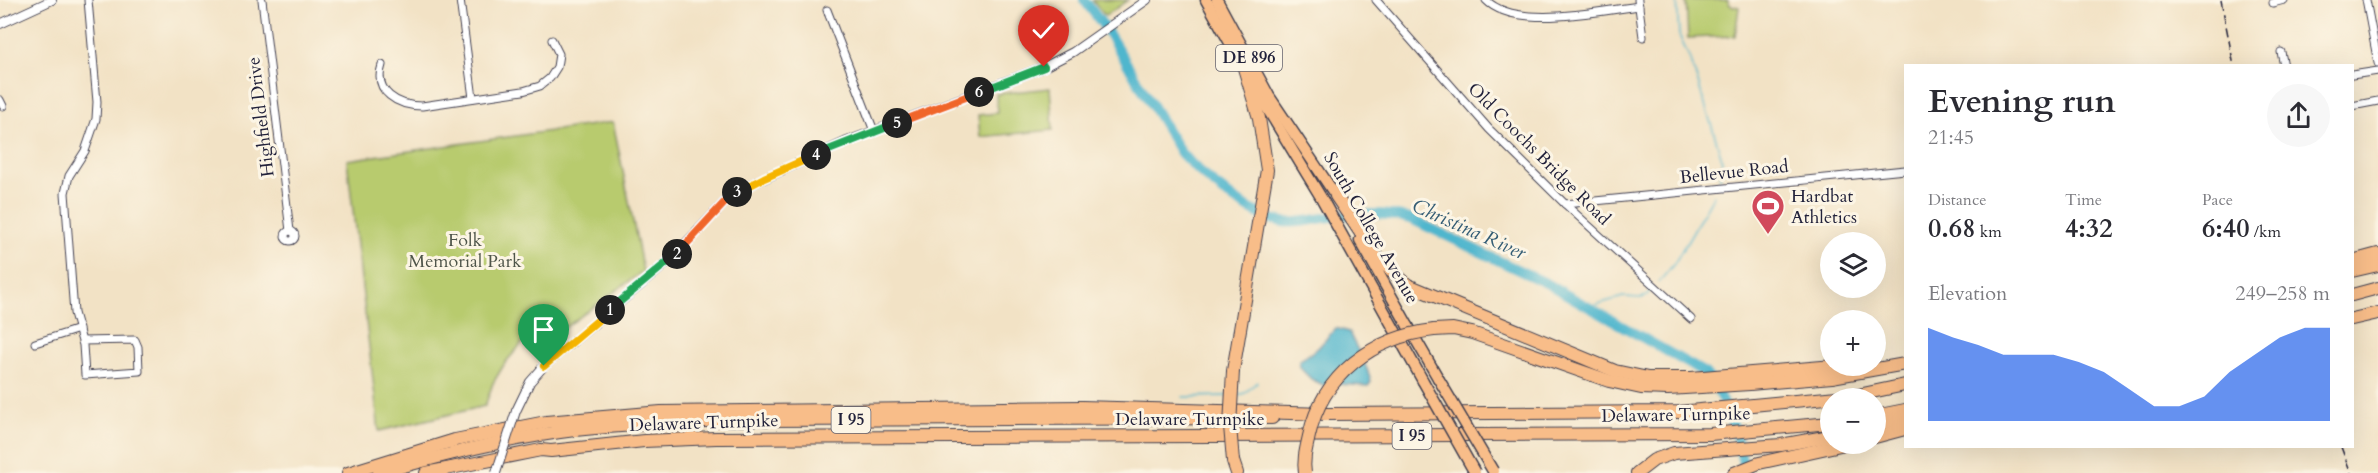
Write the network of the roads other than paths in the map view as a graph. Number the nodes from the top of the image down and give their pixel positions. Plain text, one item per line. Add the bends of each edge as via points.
1 (52, 0) edge
2 (88, 0) edge
3 (262, 0) edge
4 (460, 0) edge
5 (1147, 0) edge
6 (1206, 0) edge
7 (1217, 0) edge
8 (1376, 0) edge
9 (1486, 0) edge
10 (2284, 0) edge
11 (2366, 0) edge
12 (1639, 3) edge
13 (2273, 3) dead end
14 (827, 10) dead end
15 (0, 24) edge
16 (1643, 36) dead end
17 (552, 40) dead end
18 (2281, 52) dead end
19 (2378, 63) edge
20 (2284, 64) edge
21 (382, 65) dead end
22 (1244, 68) junction
23 (2378, 71) edge
24 (2354, 75) edge
25 (474, 98) junction
26 (2378, 101) edge
27 (2354, 106) edge
28 (874, 131) junction
29 (1904, 170) edge
30 (1336, 196) joint
31 (1565, 204) junction
32 (1355, 227) junction
33 (290, 231) dead end
34 (2378, 254) edge
35 (2354, 260) edge
36 (2378, 265) edge
37 (2354, 271) edge
38 (2378, 288) edge
39 (2354, 294) edge
40 (2378, 313) edge
41 (1691, 319) dead end
42 (2354, 319) edge
43 (79, 329) junction
44 (82, 341) junction
45 (34, 343) dead end
46 (1904, 362) edge
47 (1904, 362) edge
48 (1886, 363) edge
49 (1820, 368) edge
50 (1612, 376) junction
51 (1748, 379) junction
52 (1904, 384) edge
53 (1904, 410) edge
54 (1327, 414) junction
55 (1886, 414) edge
56 (1904, 418) edge
57 (1886, 422) edge
58 (1820, 424) edge
59 (1904, 429) edge
60 (1886, 434) edge
61 (1820, 438) edge
62 (1820, 450) edge
63 (551, 451) junction
64 (1235, 467) edge
65 (1493, 472) edge
66 (348, 473) edge
67 (379, 473) edge
68 (426, 473) edge
69 (463, 473) edge
70 (496, 473) edge
71 (1305, 473) edge
72 (1475, 473) edge
73 (1637, 473) edge
74 (1734, 473) edge

1 - 15 street
2 - 43 street via 96,119 64,194
3 - 33 street, Highfield Drive
4 - 25 street
5 - 28 street via 1073,51 1036,70
6 - 22 main road, South College Avenue / DE 896
7 - 30 main road, South College Avenue / DE 896 via 1269,96
8 - 31 street, Old Coochs Bridge Road via 1478,118
9 - 12 street via 1500,11 1522,17
10 - 13 street
11 - 19 street
12 - 16 street
14 - 28 street
17 - 25 street via 559,60 545,83 523,91
18 - 20 street
21 - 25 street via 382,86 388,95 406,105
22 - 64 highway, bridge via 1259,118 1267,170 1233,371 1230,426
22 - 72 main road, South College Avenue / DE 896, bridge
23 - 24 street
26 - 27 street
28 - 70 street, bridge via 734,194 666,264 544,366 526,389 516,411
29 - 31 street, Bellevue Road
30 - 32 highway
31 - 41 street, Old Coochs Bridge Road
32 - 50 highway via 1378,259 1408,285
32 - 65 main road, South College Avenue, bridge
34 - 35 highway
36 - 37 highway
38 - 39 highway
40 - 42 highway
43 - 44 street
43 - 45 street
44 - 44 street via 85,375 140,371 135,339
46 - 48 highway
47 - 51 highway via 1832,377
49 - 51 highway
50 - 51 highway via 1641,388 1668,389
50 - 71 highway, bridge via 1453,329 1418,332 1383,342 1332,382 1312,421
52 - 54 highway, Delaware Turnpike / I 95 via 1858,395 1705,411
53 - 55 highway
54 - 66 highway, Delaware Turnpike / I 95 via 1082,407 661,412 546,422 455,440
54 - 67 highway, Delaware Turnpike / I 95 via 1231,419 721,420 634,424 520,439
56 - 57 highway
58 - 63 highway, Delaware Turnpike / I 95 via 1710,434 716,438
59 - 60 highway
61 - 73 highway via 1674,453 1654,460
62 - 74 highway via 1759,463
63 - 68 highway, Delaware Turnpike / I 95
63 - 69 highway, Delaware Turnpike / I 95 via 545,456

